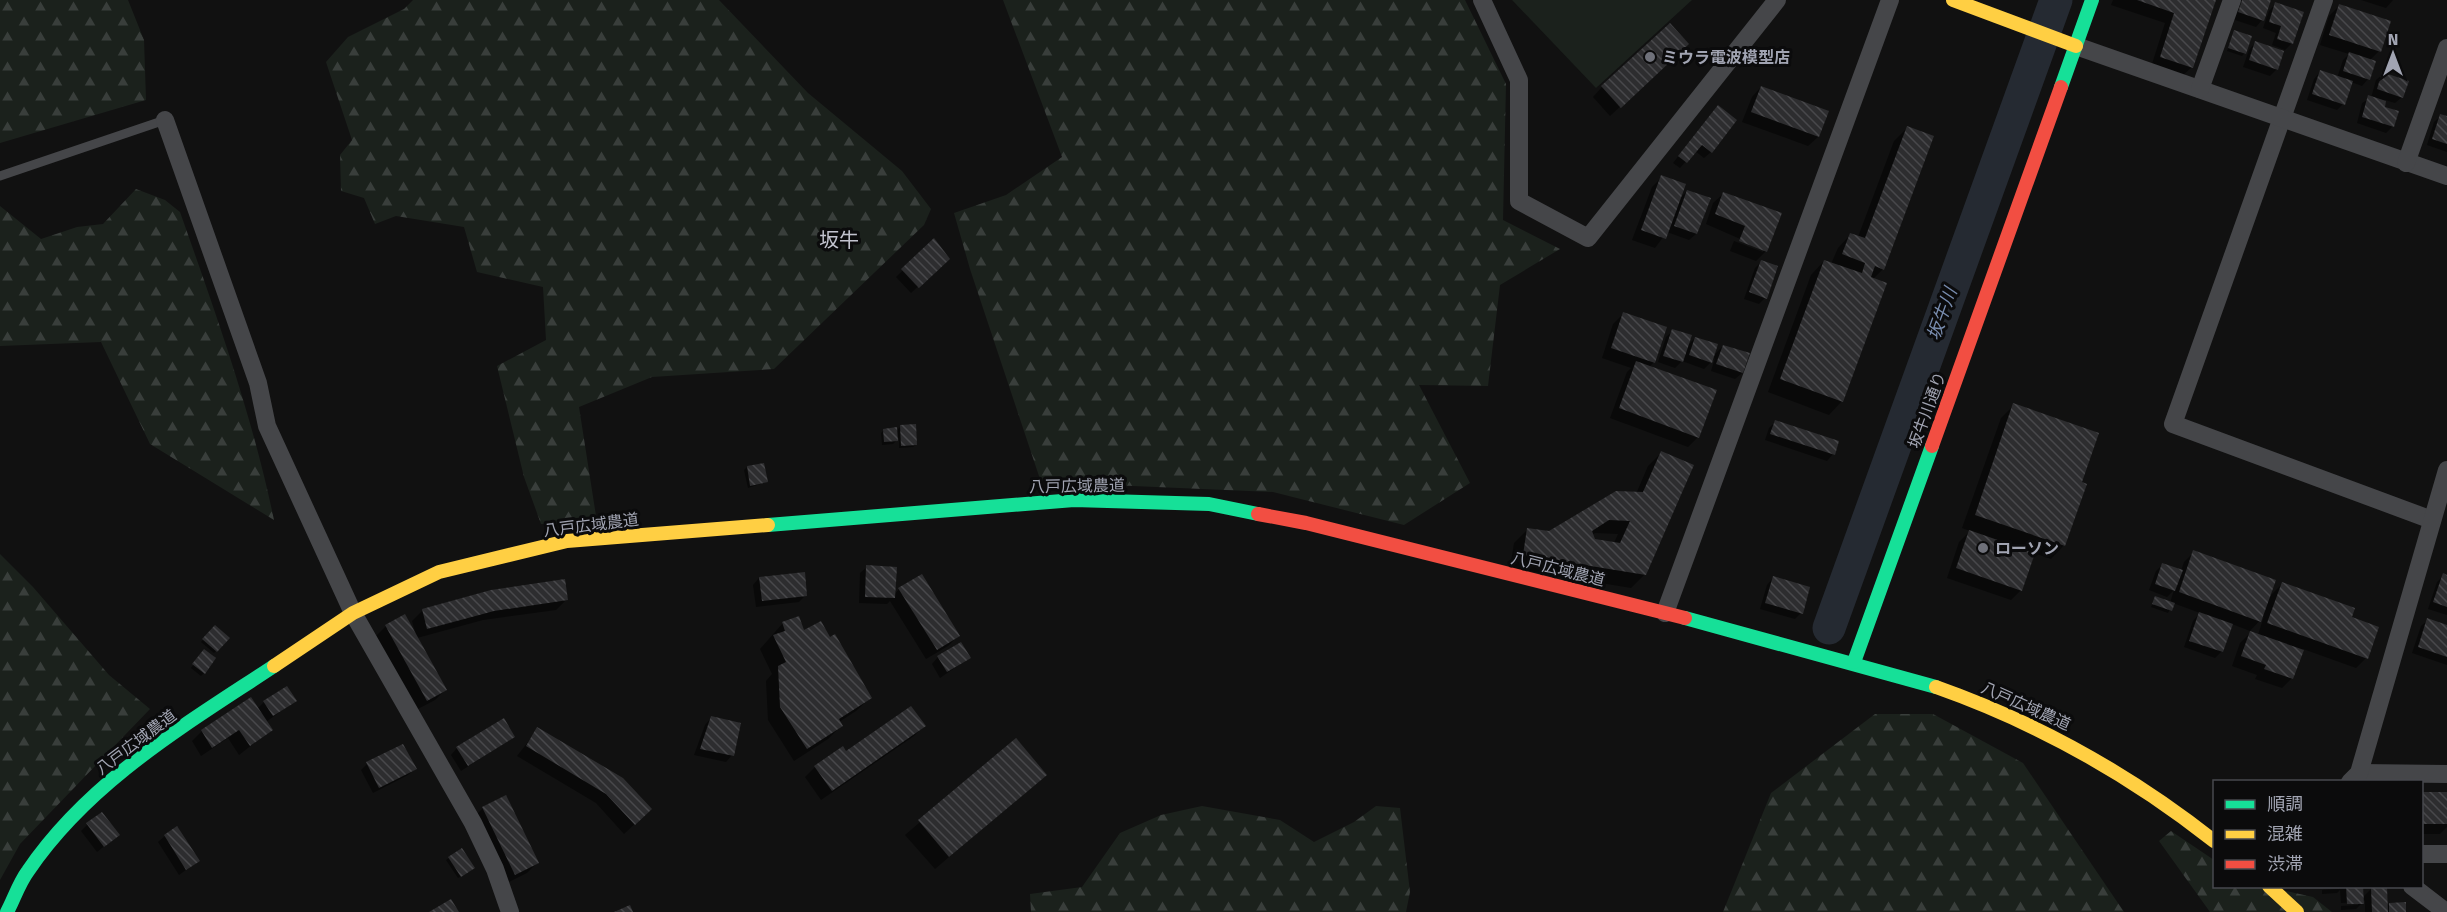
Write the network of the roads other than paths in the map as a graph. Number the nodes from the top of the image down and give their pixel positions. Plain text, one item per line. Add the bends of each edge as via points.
1 (1482, 0) edge
2 (1777, 0) edge
3 (1890, 0) edge
4 (1953, 0) edge
5 (2092, 0) edge
6 (2232, 0) edge
7 (2324, 0) edge
8 (2069, 43) junction
9 (2447, 48) edge
10 (2200, 89) junction
11 (2282, 119) junction
12 (165, 120) joint
13 (2406, 163) junction
14 (0, 176) edge
15 (2447, 176) edge
16 (2447, 470) edge
17 (2432, 520) junction
18 (353, 613) junction
19 (1665, 613) junction
20 (1854, 662) junction
21 (2447, 774) edge
22 (2354, 777) edge
23 (2213, 840) edge
24 (2423, 854) edge
25 (2447, 854) edge
26 (2271, 888) edge
27 (2415, 888) edge
28 (7, 912) edge
29 (510, 912) edge
30 (2296, 912) edge
31 (2446, 912) edge

1 - 2 street via 1519,80 1519,201 1588,238
3 - 19 street
4 - 8 street
5 - 8 street, 坂牛川通り
6 - 10 street
7 - 11 street
8 - 10 street
8 - 20 street, 坂牛川通り
9 - 13 street
10 - 11 street
11 - 13 street
11 - 17 street via 2173,424
12 - 14 lane
12 - 18 street via 258,383 267,426
13 - 15 street
16 - 17 street
17 - 22 street
18 - 19 street, 八戸広域農道 via 439,572 567,542 1074,500 1209,504 1306,523
18 - 28 street, 八戸広域農道 via 112,778 60,830 27,872
18 - 29 street via 473,823
19 - 20 street, 八戸広域農道
20 - 23 street, 八戸広域農道 via 1988,705 2078,748 2166,803
21 - 22 street
24 - 25 street
26 - 30 street
27 - 31 street

